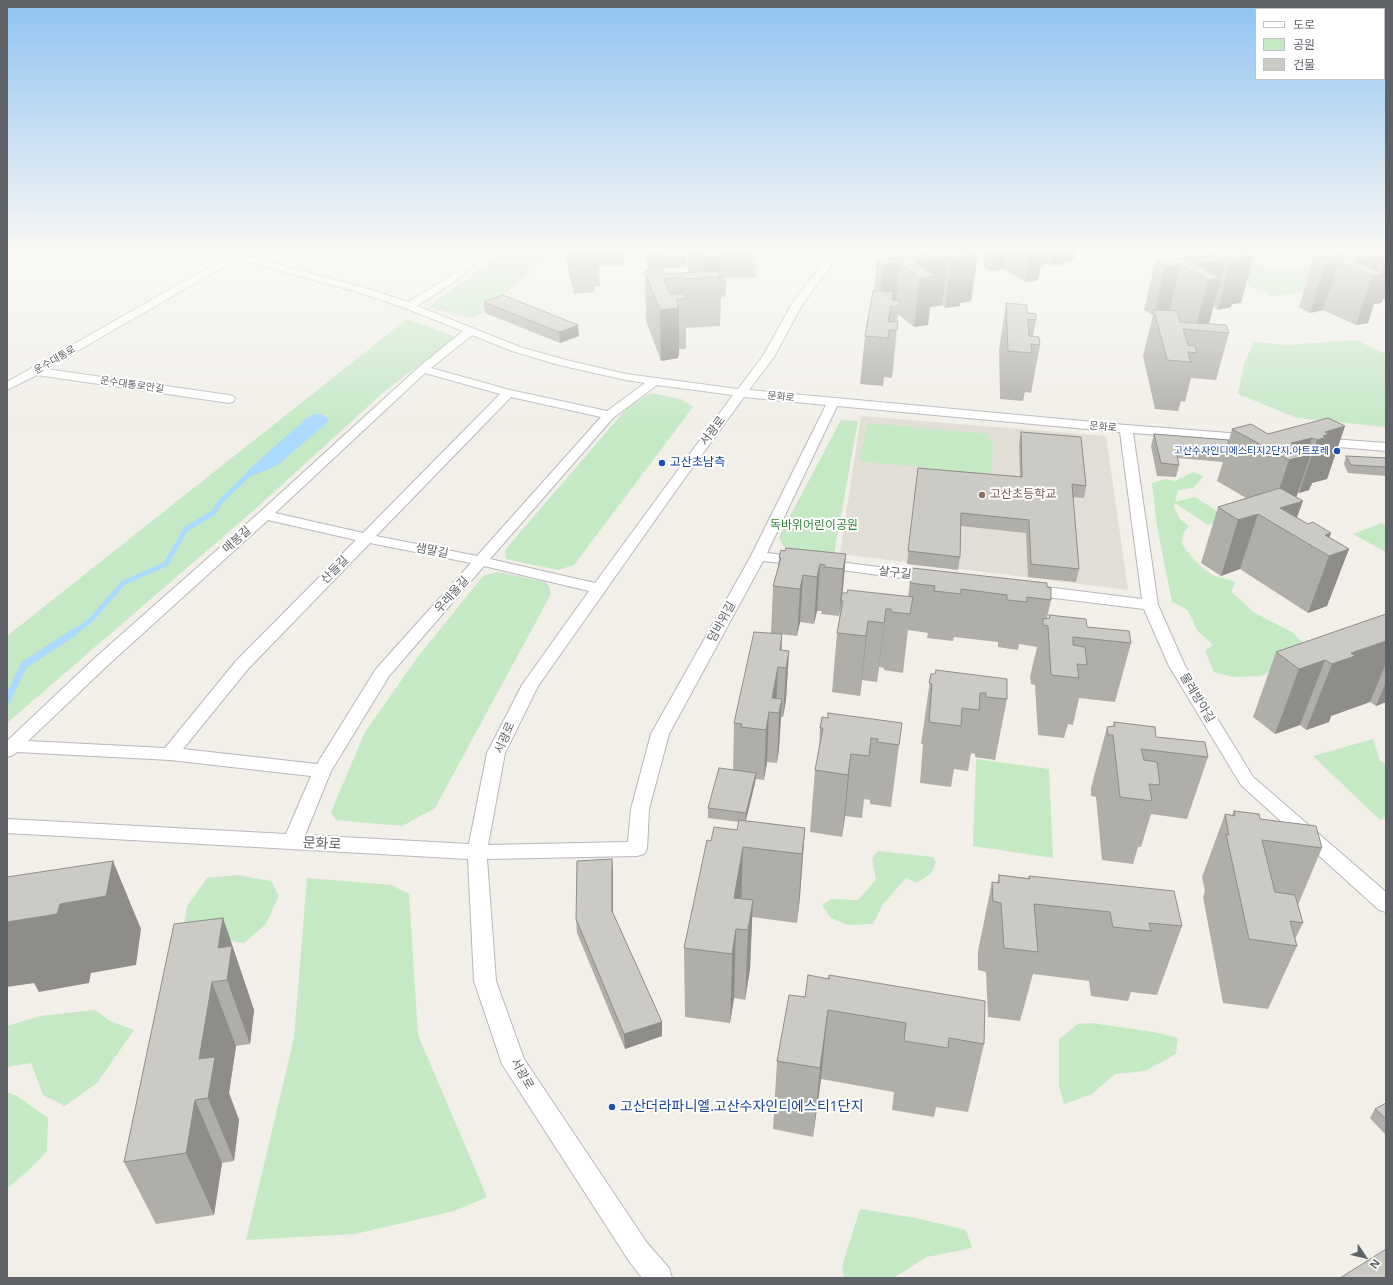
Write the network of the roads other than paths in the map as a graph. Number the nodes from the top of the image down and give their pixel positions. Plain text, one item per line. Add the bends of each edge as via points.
1 (143, 309) edge
2 (416, 309) edge
3 (794, 309) edge
4 (470, 331) junction
5 (423, 369) junction
6 (35, 371) junction
7 (655, 381) junction
8 (7, 387) edge
9 (742, 392) junction
10 (508, 393) junction
11 (229, 399) dead end
12 (833, 402) junction
13 (609, 414) junction
14 (1126, 429) junction
15 (1260, 438) edge
16 (1307, 442) dead end
17 (1386, 447) edge
18 (265, 515) junction
19 (367, 538) junction
20 (758, 556) junction
21 (481, 561) junction
22 (946, 580) edge
23 (1017, 588) edge
24 (599, 589) junction
25 (1150, 605) junction
26 (10, 749) edge
27 (170, 754) junction
28 (322, 771) junction
29 (7, 826) edge
30 (293, 842) junction
31 (637, 849) joint
32 (477, 852) junction
33 (1386, 904) edge
34 (659, 1278) edge

1 - 6 street, 운수대통로
2 - 4 street, 문화로
3 - 9 street, 서광로 via 768,357
4 - 5 street, 매봉길
4 - 7 street, 문화로 via 516,349 563,363
5 - 10 street
5 - 18 street, 매봉길
6 - 8 street, 운수대통로
6 - 11 street, 운수대통로안길
7 - 9 street, 문화로
7 - 13 street, 우레울길
9 - 12 street, 문화로
9 - 24 street, 서광로
10 - 13 street
10 - 19 street, 산들길
12 - 14 street, 문화로
12 - 20 street, 덤바위길
13 - 21 street, 우레울길
14 - 15 street, 문화로
14 - 25 street, 물레방아길
16 - 17 street
18 - 19 street, 샘말길
18 - 26 street, 매봉길 via 102,661
19 - 21 street, 샘말길
19 - 27 street, 산들길 via 242,665
20 - 22 street, 살구길
20 - 31 street, 덤바위길 via 660,734 640,809
21 - 24 street, 샘말길
21 - 28 street, 우레울길 via 382,673
23 - 25 street
24 - 32 street, 서광로 via 530,686 496,753
25 - 33 street, 물레방아길 via 1177,666 1247,781
26 - 27 street
27 - 28 street
28 - 30 street, 우레울길
29 - 30 street, 문화로
30 - 32 street, 문화로
31 - 32 street, 문화로
32 - 34 street, 서광로 via 485,981 514,1064 634,1246

